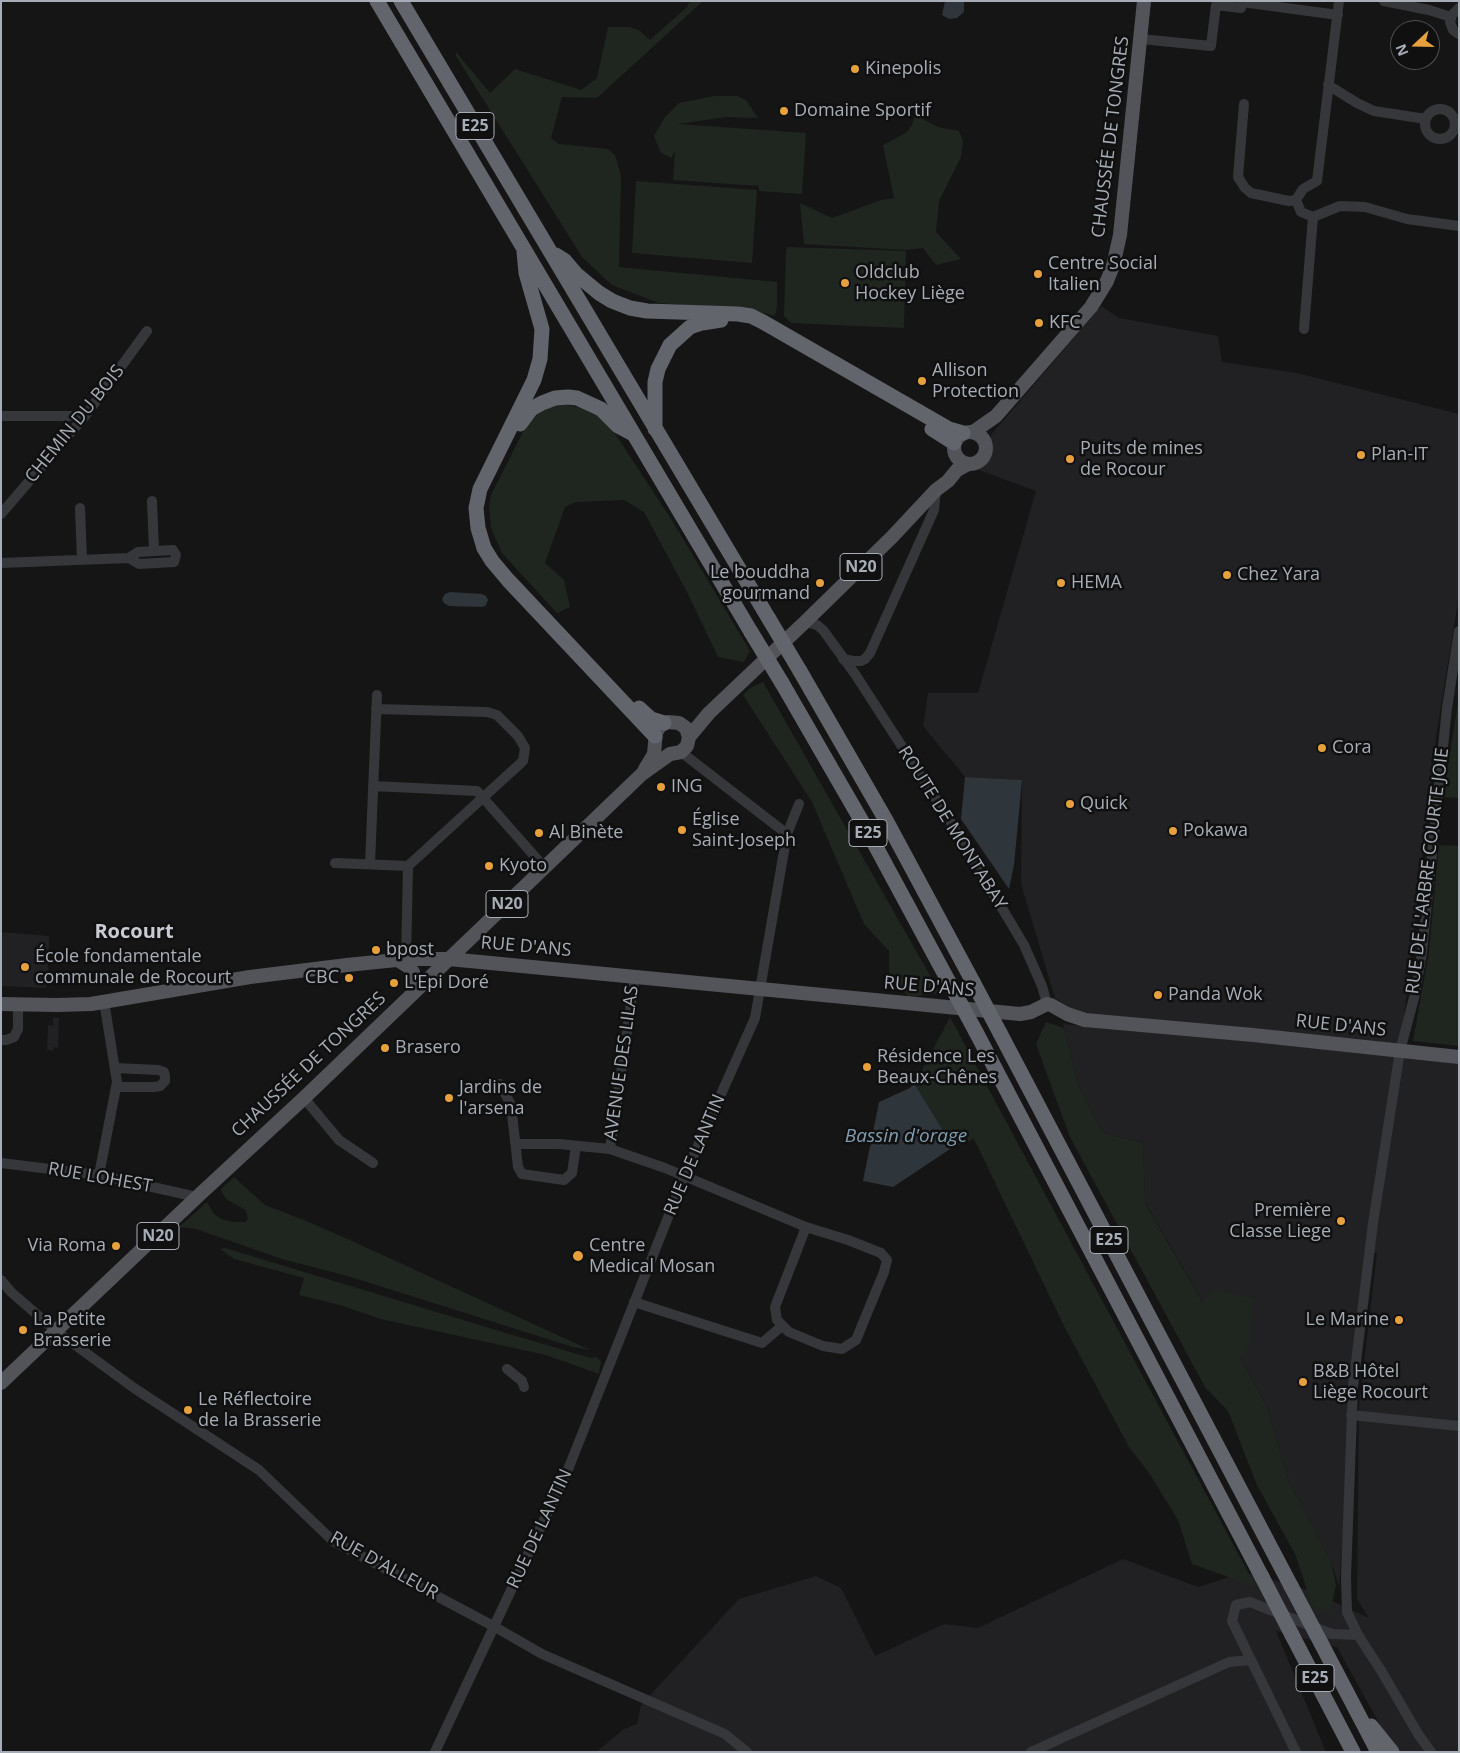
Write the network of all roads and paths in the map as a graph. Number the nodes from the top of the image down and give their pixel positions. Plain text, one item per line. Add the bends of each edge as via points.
1 (377, 1) edge
2 (401, 1) edge
3 (1144, 1) edge
4 (1339, 1) edge
5 (1384, 1) edge
6 (1459, 8) edge
7 (1338, 14) junction
8 (1451, 17) junction
9 (1459, 34) edge
10 (1141, 39) junction
11 (1328, 85) junction
12 (1244, 104) dead end
13 (1426, 119) dead end
14 (1296, 200) junction
15 (1313, 217) junction
16 (1459, 226) edge
17 (524, 248) junction
18 (549, 252) junction
19 (1304, 329) dead end
20 (147, 331) dead end
21 (1, 416) edge
22 (85, 416) junction
23 (996, 416) junction
24 (655, 429) junction
25 (634, 435) junction
26 (961, 440) junction
27 (984, 441) junction
28 (968, 464) junction
29 (936, 490) junction
30 (152, 500) dead end
31 (80, 508) dead end
32 (1, 514) edge
33 (154, 551) junction
34 (128, 558) junction
35 (82, 560) junction
36 (1, 563) edge
37 (805, 622) junction
38 (1459, 631) edge
39 (843, 659) junction
40 (377, 695) dead end
41 (376, 708) junction
42 (664, 723) junction
43 (686, 731) junction
44 (655, 738) junction
45 (675, 753) junction
46 (642, 774) junction
47 (374, 786) junction
48 (483, 798) junction
49 (799, 804) dead end
50 (787, 834) junction
51 (335, 863) dead end
52 (370, 864) junction
53 (408, 866) junction
54 (545, 868) junction
55 (469, 940) junction
56 (402, 959) junction
57 (449, 959) junction
58 (473, 961) junction
59 (635, 976) junction
60 (761, 989) junction
61 (415, 991) junction
62 (104, 1001) junction
63 (1, 1004) edge
64 (18, 1004) junction
65 (1047, 1004) junction
66 (1, 1040) edge
67 (1400, 1050) junction
68 (1459, 1056) edge
69 (115, 1068) junction
70 (500, 1084) dead end
71 (116, 1087) junction
72 (304, 1098) junction
73 (516, 1144) junction
74 (576, 1146) junction
75 (610, 1149) junction
76 (1, 1163) edge
77 (373, 1163) dead end
78 (99, 1176) junction
79 (684, 1176) junction
80 (197, 1197) junction
81 (806, 1227) junction
82 (1, 1280) edge
83 (634, 1302) junction
84 (782, 1326) junction
85 (56, 1331) junction
86 (507, 1369) dead end
87 (1, 1383) edge
88 (524, 1387) dead end
89 (1352, 1414) junction
90 (1459, 1426) edge
91 (495, 1626) junction
92 (1358, 1635) junction
93 (1251, 1660) junction
94 (1358, 1713) junction
95 (1337, 1721) junction
96 (435, 1752) edge
97 (747, 1752) edge
98 (1031, 1752) edge
99 (1296, 1752) edge
100 (1342, 1752) edge
101 (1354, 1752) edge
102 (1378, 1752) edge
103 (1392, 1752) edge
104 (1431, 1752) edge

1 - 17 highway, E25
2 - 18 highway, E25
3 - 10 main road, CHAUSSÉE DE TONGRES
4 - 7 street
5 - 8 street
6 - 8 street
7 - 10 street via 1242,2 1242,8 1216,6 1211,46
7 - 11 street
8 - 9 street via 1451,27
10 - 23 main road, CHAUSSÉE DE TONGRES via 1120,235 1113,266 1090,307
11 - 13 street via 1374,111
11 - 14 street via 1317,181 1303,189
12 - 14 street via 1238,177 1251,193
14 - 15 street via 1301,212
15 - 16 street via 1340,206 1365,207 1407,219
15 - 19 street
17 - 25 highway, E25
17 - 44 highway via 526,273 542,329 540,359 534,380 480,489 476,508 478,528 484,548 508,580
18 - 24 highway, E25
18 - 26 highway via 564,260 599,293 630,308 751,316 949,429
20 - 22 street, CHEMIN DU BOIS
21 - 22 street
22 - 32 street, CHEMIN DU BOIS
23 - 26 main road, CHAUSSÉE DE TONGRES
23 - 27 main road, CHAUSSÉE DE TONGRES
24 - 26 highway via 655,382 670,345 690,327 726,320 762,328
24 - 94 highway, E25, bridge via 887,822
25 - 42 highway via 618,426 601,409 577,398 555,398 531,409 522,419 487,491 485,527 506,568 642,711 651,719
25 - 95 highway, E25, bridge via 868,832
26 - 27 main road via 981,436
26 - 28 main road via 960,461
26 - 29 main road, N20
27 - 28 main road, N20 via 982,459
28 - 29 main road, N20
29 - 37 main road, N20
29 - 39 street via 934,510 870,653 861,661
30 - 33 street
31 - 35 street
33 - 34 street via 138,552
33 - 34 street via 173,550 176,555 174,562 139,564
34 - 35 street
35 - 36 street
37 - 39 street, ROUTE DE MONTABAY via 823,630
37 - 43 main road, N20
38 - 67 street, RUE DE L'ARBRE COURTE JOIE via 1447,708 1422,952
39 - 65 street, ROUTE DE MONTABAY via 947,816 998,900 1030,958
40 - 41 street
41 - 47 street
41 - 48 street via 497,715 525,748 523,761
42 - 43 main road via 675,721
42 - 44 main road, CHAUSSÉE DE TONGRES / N20 via 658,728
43 - 45 main road, CHAUSSÉE DE TONGRES / N20 via 686,746
44 - 45 main road via 660,749
44 - 46 main road, CHAUSSÉE DE TONGRES / N20 via 654,754
45 - 46 main road, CHAUSSÉE DE TONGRES / N20
45 - 50 street
46 - 54 main road, CHAUSSÉE DE TONGRES / N20
47 - 48 street via 477,791
47 - 52 street
48 - 53 street
48 - 54 street
49 - 50 street, RUE DE LANTIN
50 - 60 street, RUE DE LANTIN
51 - 52 street
52 - 53 street
53 - 56 street
54 - 55 main road, CHAUSSÉE DE TONGRES / N20
55 - 57 main road, CHAUSSÉE DE TONGRES / N20
55 - 58 main road
56 - 57 main road, RUE D'ANS
56 - 61 main road via 413,972
56 - 62 main road, RUE D'ANS via 250,977
57 - 58 main road, RUE D'ANS
57 - 61 main road, CHAUSSÉE DE TONGRES / N20
58 - 59 main road, RUE D'ANS
59 - 60 main road, RUE D'ANS
59 - 75 street, AVENUE DES LILAS
60 - 65 main road, RUE D'ANS via 1020,1014
60 - 79 street, RUE DE LANTIN via 755,1018
61 - 72 main road, CHAUSSÉE DE TONGRES / N20
62 - 64 main road, RUE D'ANS via 76,1005
62 - 69 street
63 - 64 main road, RUE D'ANS
64 - 66 street via 18,1029 14,1037
65 - 67 main road, RUE D'ANS via 1085,1020
67 - 68 main road, RUE D'ANS
67 - 89 street, RUE DE L'ARBRE COURTE JOIE via 1373,1223
69 - 71 street
69 - 71 street via 158,1070 165,1076 160,1086
70 - 73 street, AVENUE DES LILAS via 511,1105
71 - 78 street
72 - 77 street via 339,1140
72 - 80 main road, CHAUSSÉE DE TONGRES / N20
73 - 74 street, AVENUE DES LILAS
73 - 74 street, AVENUE DES LILAS via 518,1167 522,1174 564,1180 572,1173
74 - 75 street, AVENUE DES LILAS
75 - 79 street, AVENUE DES LILAS
76 - 78 street, RUE LOHEST
78 - 80 street, RUE LOHEST
79 - 81 street, AVENUE DES LILAS
79 - 83 street, RUE DE LANTIN
80 - 85 main road, CHAUSSÉE DE TONGRES / N20
81 - 84 street via 775,1307 777,1320
81 - 84 street via 881,1252 887,1260 856,1340 842,1349 822,1346
82 - 85 street, RUE D'ALLEUR
83 - 84 street via 762,1343
83 - 91 street, RUE DE LANTIN via 569,1466
85 - 87 main road, CHAUSSÉE DE TONGRES / N20
85 - 91 street, RUE D'ALLEUR via 134,1388 260,1470 333,1541
86 - 88 street via 522,1381
89 - 90 street
89 - 92 street, RUE DE L'ARBRE COURTE JOIE via 1346,1602
91 - 96 street, RUE DE LANTIN
91 - 97 street, RUE D'ALLEUR via 542,1654 726,1734
92 - 93 street via 1332,1634 1250,1602 1236,1605 1232,1621
92 - 104 street, RUE DE L'ARBRE COURTE JOIE
93 - 98 street via 1229,1662
93 - 99 street
94 - 102 highway, E25
94 - 103 highway via 1378,1732
95 - 100 highway
95 - 101 highway, E25

